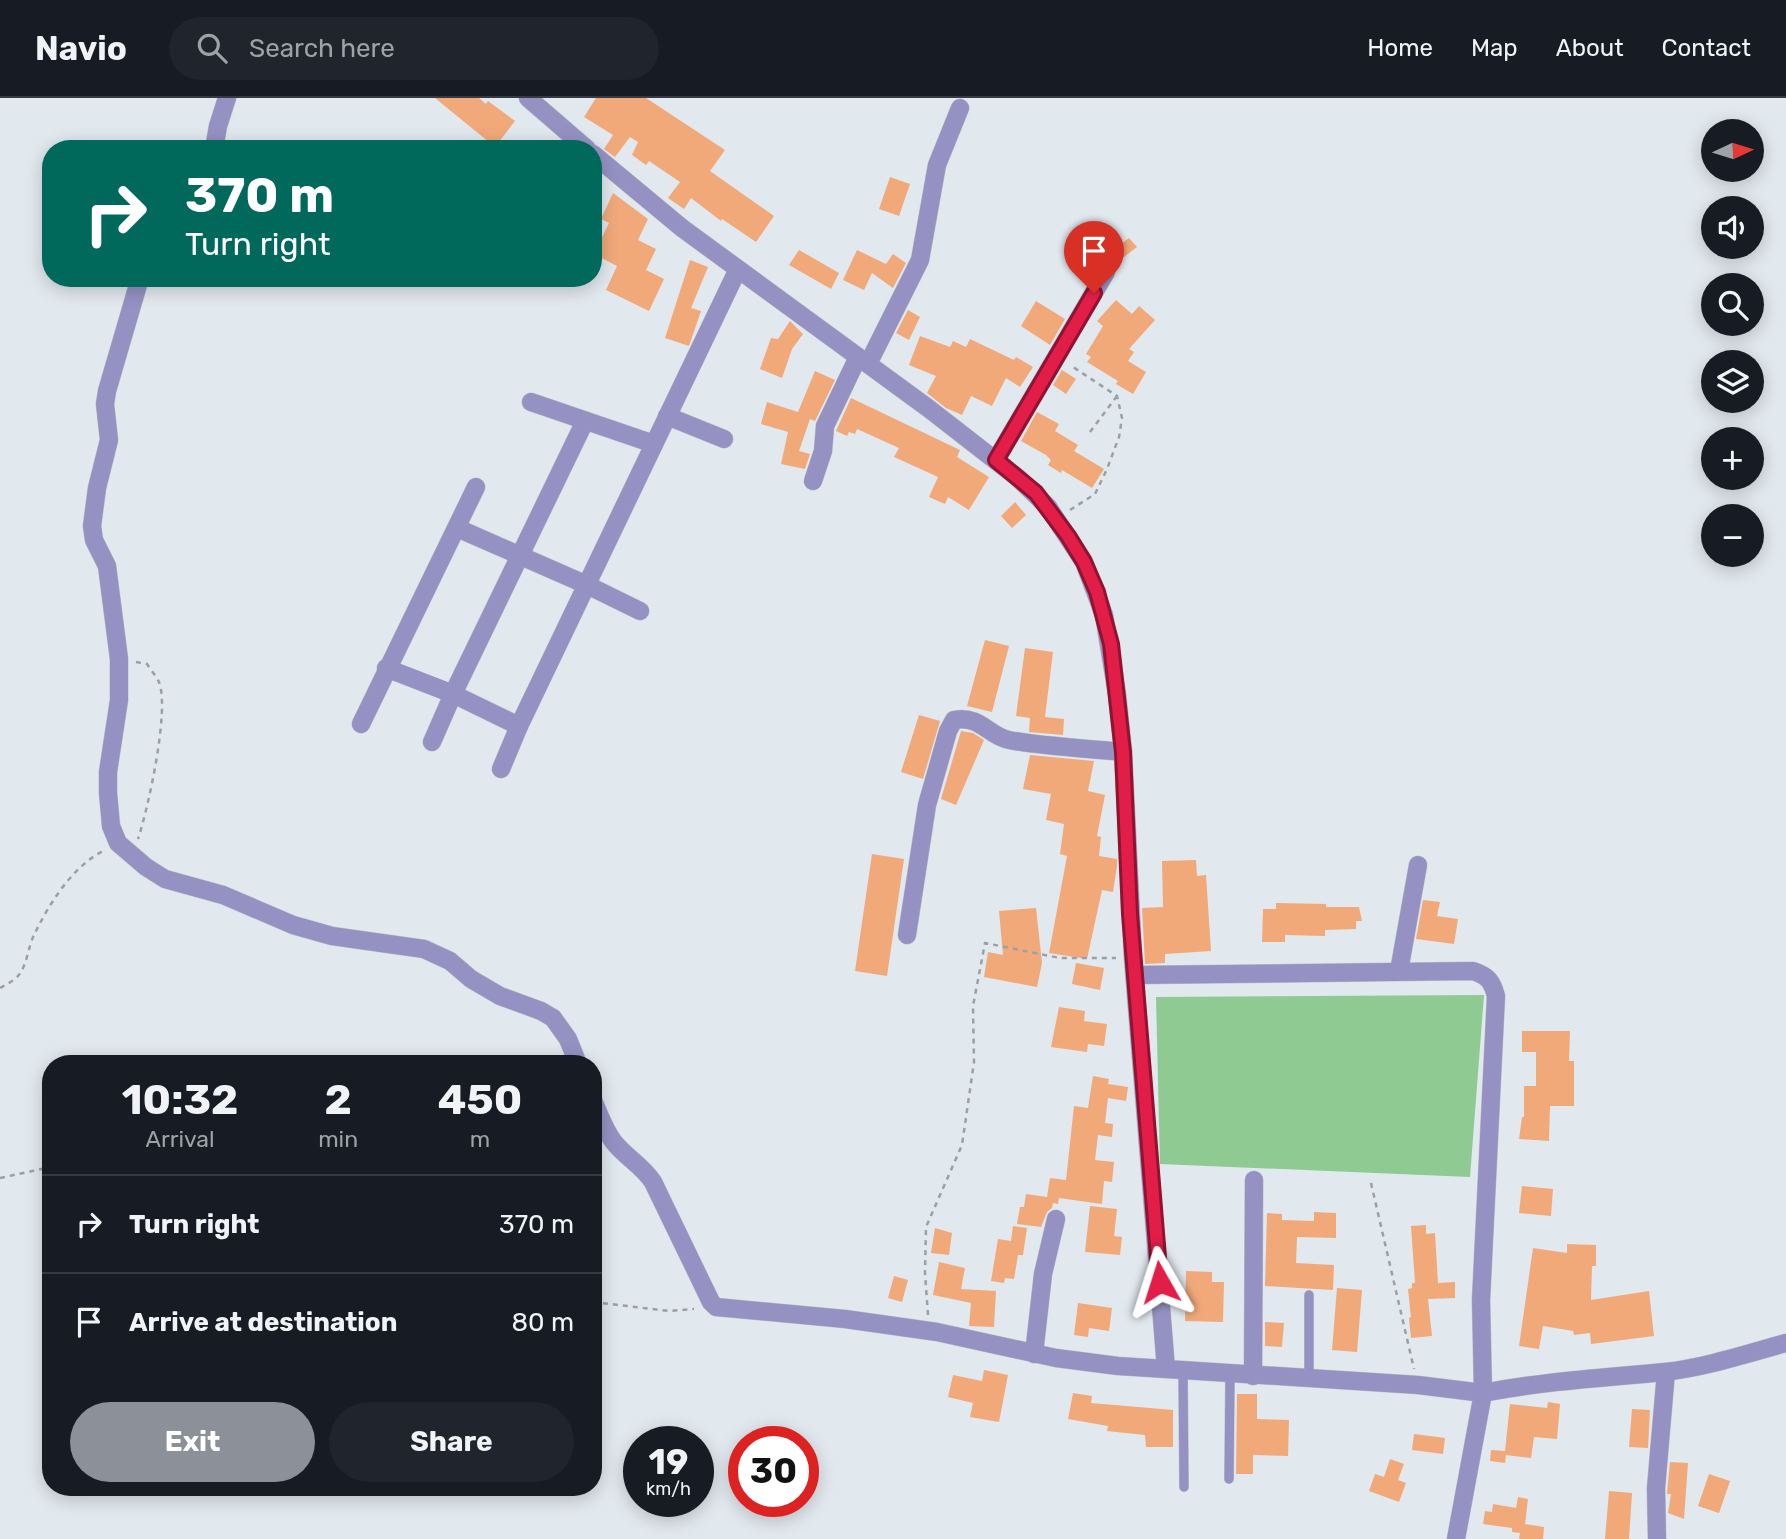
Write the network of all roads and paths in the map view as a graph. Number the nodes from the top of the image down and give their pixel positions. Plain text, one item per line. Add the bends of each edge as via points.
1 (227, 98) edge
2 (528, 98) edge
3 (960, 108) dead end
4 (216, 140) edge
5 (577, 140) edge
6 (602, 161) edge
7 (737, 269) junction
8 (1106, 272) dead end
9 (137, 287) edge
10 (1055, 356) junction
11 (863, 361) junction
12 (1117, 396) junction
13 (531, 402) dead end
14 (667, 416) junction
15 (585, 421) junction
16 (1090, 432) dead end
17 (724, 439) dead end
18 (654, 444) junction
19 (996, 460) junction
20 (813, 481) dead end
21 (476, 487) dead end
22 (1055, 519) junction
23 (457, 528) junction
24 (520, 555) junction
25 (587, 585) junction
26 (640, 611) dead end
27 (120, 659) junction
28 (386, 668) junction
29 (453, 694) junction
30 (360, 724) dead end
31 (519, 726) junction
32 (432, 742) dead end
33 (1123, 752) junction
34 (501, 769) dead end
35 (118, 843) junction
36 (133, 855) junction
37 (1418, 865) dead end
38 (907, 935) dead end
39 (1134, 967) junction
40 (1399, 971) junction
41 (0, 988) edge
42 (574, 1055) edge
43 (602, 1123) edge
44 (42, 1169) edge
45 (0, 1178) edge
46 (1254, 1181) dead end
47 (1371, 1183) dead end
48 (1056, 1219) dead end
49 (1309, 1295) dead end
50 (602, 1303) edge
51 (716, 1307) junction
52 (930, 1331) junction
53 (1786, 1343) edge
54 (1034, 1354) junction
55 (1175, 1370) junction
56 (1666, 1371) junction
57 (1230, 1374) junction
58 (1253, 1376) junction
59 (1309, 1379) junction
60 (1418, 1385) junction
61 (1483, 1393) junction
62 (1229, 1479) dead end
63 (1184, 1487) dead end
64 (1456, 1539) edge
65 (1657, 1539) edge

1 - 4 street
2 - 5 street
3 - 11 street via 937,165 920,260
6 - 7 street
7 - 11 street
7 - 14 street
8 - 10 street
9 - 27 street via 107,391 109,440 92,526 93,540 108,570
10 - 12 path
10 - 19 street
11 - 19 street
11 - 20 street via 825,426
12 - 16 path
12 - 22 path via 1122,418 1119,436 1095,494
13 - 15 street
14 - 17 street
14 - 18 street
15 - 18 street
15 - 24 street
18 - 25 street
19 - 22 street via 1036,493
21 - 23 street
22 - 33 street via 1084,562 1104,615
23 - 24 street
23 - 28 street
24 - 25 street
24 - 29 street
25 - 26 street
25 - 31 street
27 - 35 street via 108,772 111,826
27 - 36 path via 147,664 160,684 162,716 149,805
28 - 29 street
28 - 30 street
29 - 31 street
29 - 32 street
31 - 34 street
33 - 38 street via 1005,739 981,723 954,720 927,805
33 - 39 street
35 - 36 street
35 - 41 path via 91,857 62,888 34,934 19,976
36 - 42 street via 166,879 223,895 293,925 332,936 424,949 500,996 553,1018
37 - 40 street
39 - 40 street
39 - 52 path via 985,943 973,1006 974,1062 962,1145 926,1227
39 - 55 street
40 - 61 street via 1473,971 1493,983 1496,996 1481,1300
43 - 51 street via 615,1143 645,1169
44 - 45 path
46 - 58 street
47 - 60 path
48 - 54 street via 1043,1274
49 - 59 lane
50 - 51 path via 669,1311
51 - 52 street
52 - 54 street
53 - 56 street via 1704,1366
54 - 55 street
55 - 57 street
55 - 63 lane
56 - 61 street via 1536,1383
56 - 65 street via 1656,1488
57 - 58 street
57 - 62 lane
58 - 59 street
59 - 60 street
60 - 61 street
61 - 64 street

